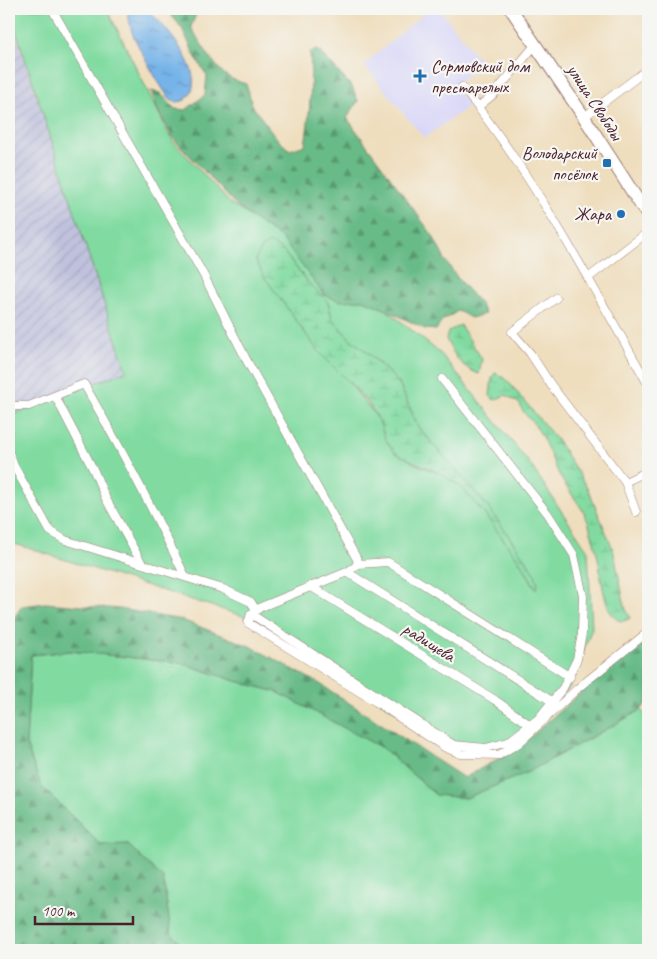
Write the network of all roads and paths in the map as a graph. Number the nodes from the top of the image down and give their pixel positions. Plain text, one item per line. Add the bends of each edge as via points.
1 (52, 9) edge
2 (511, 9) edge
3 (536, 44) junction
4 (648, 69) edge
5 (462, 87) dead end
6 (478, 107) junction
7 (584, 117) junction
8 (648, 216) edge
9 (648, 232) edge
10 (588, 278) junction
11 (556, 298) dead end
12 (442, 379) dead end
13 (648, 384) edge
14 (55, 396) junction
15 (9, 406) edge
16 (9, 453) edge
17 (648, 471) edge
18 (625, 482) junction
19 (636, 512) dead end
20 (141, 562) junction
21 (358, 564) junction
22 (347, 572) junction
23 (185, 576) junction
24 (310, 586) junction
25 (254, 612) junction
26 (648, 632) edge
27 (570, 677) junction
28 (552, 702) junction
29 (530, 725) junction

1 - 21 street via 202,274
2 - 3 main road, улица Свободы
3 - 6 street via 494,94
3 - 7 main road, улица Свободы
4 - 7 street
5 - 6 street
6 - 10 street
7 - 8 main road, улица Свободы
9 - 10 street
10 - 13 street
11 - 18 street via 512,332
12 - 27 street via 548,514 574,555 583,596 582,634 578,659
14 - 15 street via 29,406
14 - 20 street
14 - 23 street via 84,384
16 - 20 street via 50,531 66,540
17 - 18 street
18 - 19 street
20 - 23 street
21 - 22 street
21 - 27 street via 388,562
22 - 24 street
22 - 28 street
23 - 25 street via 251,602
24 - 25 street
24 - 29 street, радищева
25 - 26 street via 248,623 444,747 462,754 499,755 519,743 578,688
25 - 29 street via 454,745 486,748 508,742
27 - 28 street
28 - 29 street

